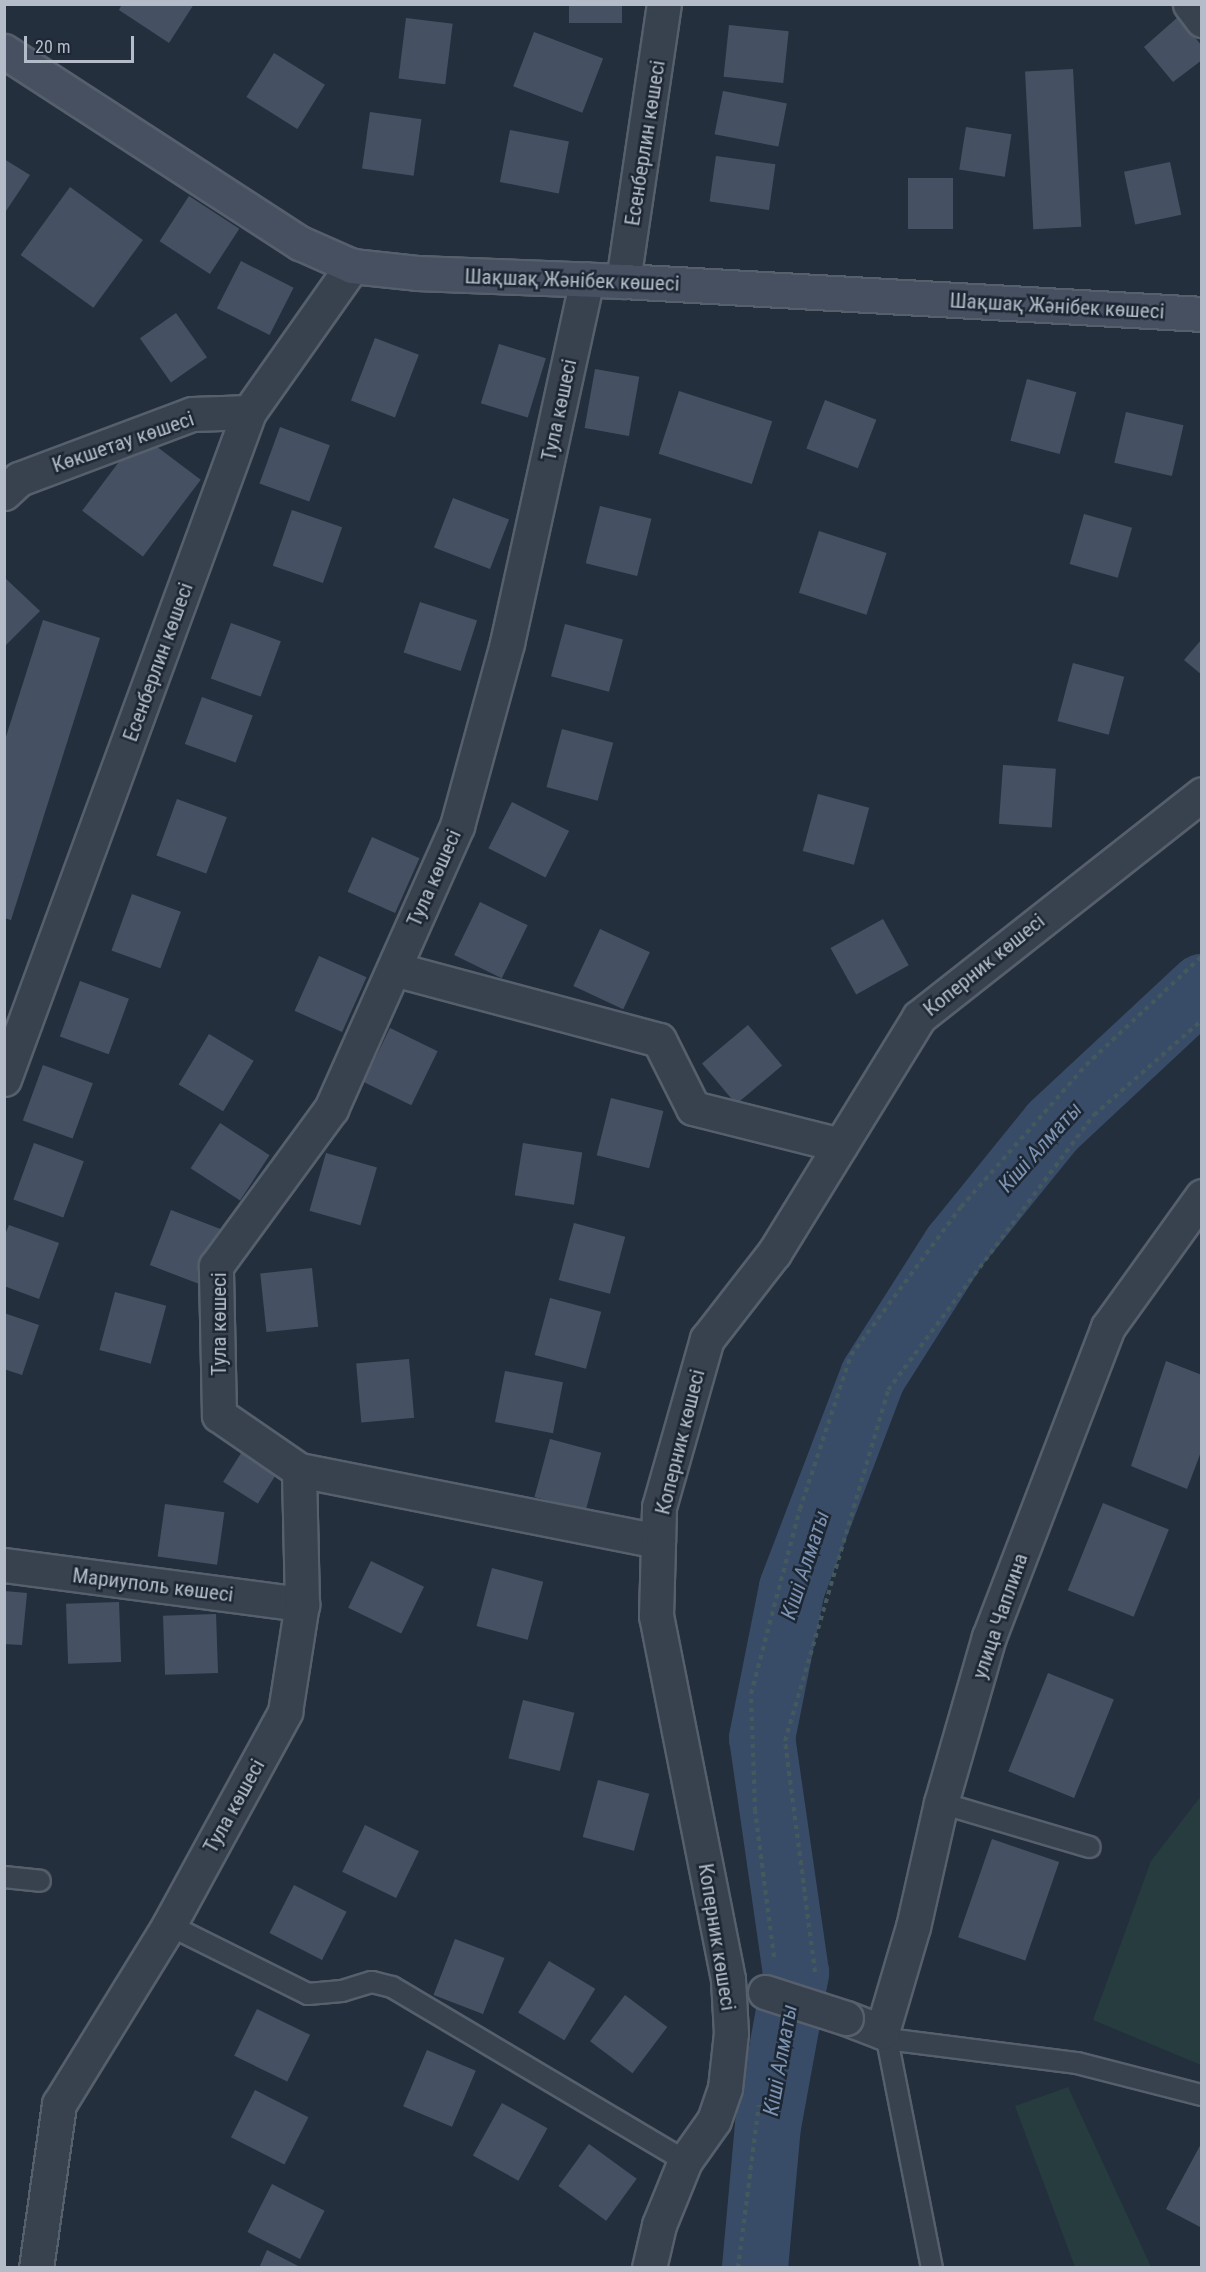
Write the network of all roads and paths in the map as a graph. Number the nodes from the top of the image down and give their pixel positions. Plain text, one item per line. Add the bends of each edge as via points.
1 (664, 4) edge
2 (1190, 4) edge
3 (1202, 21) edge
4 (4, 51) edge
5 (352, 266) junction
6 (587, 280) junction
7 (623, 281) junction
8 (1202, 314) edge
9 (249, 412) junction
10 (4, 493) edge
11 (1202, 794) edge
12 (1202, 956) edge
13 (394, 969) junction
14 (1202, 1020) edge
15 (4, 1079) edge
16 (840, 1145) junction
17 (1202, 1196) edge
18 (299, 1470) junction
19 (658, 1541) junction
20 (4, 1565) edge
21 (302, 1604) junction
22 (940, 1803) junction
23 (1090, 1847) dead end
24 (4, 1877) edge
25 (40, 1881) dead end
26 (169, 1925) junction
27 (770, 1978) junction
28 (728, 1979) junction
29 (816, 1981) dead end
30 (885, 2036) junction
31 (1202, 2095) edge
32 (760, 2100) dead end
33 (686, 2161) junction
34 (36, 2268) edge
35 (649, 2268) edge
36 (738, 2268) edge
37 (932, 2268) edge

1 - 7 street, Есенберлин көшесі
2 - 3 street
4 - 5 main road, Шақшақ Жәнібек көшесі via 300,243
5 - 6 main road, Шақшақ Жәнібек көшесі via 417,273
5 - 9 street, Есенберлин көшесі
6 - 7 main road, Шақшақ Жәнібек көшесі
6 - 13 street, Тула көшесі via 507,644 457,826
7 - 8 main road, Шақшақ Жәнібек көшесі
9 - 10 street, Көкшетау көшесі via 192,414 19,479
9 - 15 street, Есенберлин көшесі
11 - 16 street, Коперник көшесі via 919,1017
12 - 27 path via 1079,1073 962,1207 851,1354 800,1509 751,1694 755,1811
13 - 16 street via 659,1040 693,1108
13 - 18 street, Тула көшесі via 331,1109 216,1266 219,1415
14 - 29 path via 1094,1115 888,1390 785,1741
16 - 19 street, Коперник көшесі via 774,1253 707,1339 660,1507
17 - 22 street, улица Чаплина via 1108,1327 989,1637
18 - 19 street
18 - 21 street, Тула көшесі
19 - 28 street, Коперник көшесі via 656,1616
20 - 21 street, Мариуполь көшесі
21 - 26 street, Тула көшесі via 285,1712
22 - 23 lane
22 - 30 street, улица Чаплина
24 - 25 lane
26 - 33 lane via 308,1994 342,1991 372,1982 392,1987
26 - 34 street, Тула көшесі via 59,2104
27 - 28 street
27 - 30 street, bridge
28 - 33 street, Коперник көшесі via 731,2033 725,2088 714,2120
30 - 31 lane via 1077,2062
30 - 37 lane
32 - 36 path
33 - 35 street, Коперник көшесі via 659,2225

